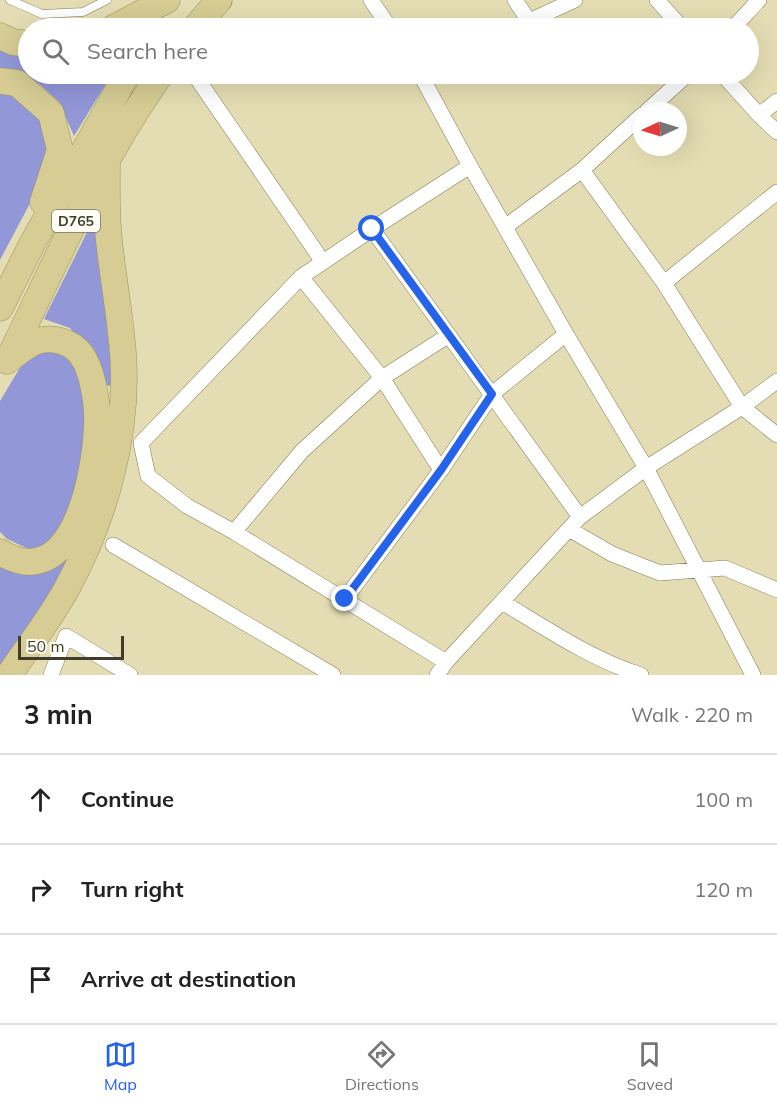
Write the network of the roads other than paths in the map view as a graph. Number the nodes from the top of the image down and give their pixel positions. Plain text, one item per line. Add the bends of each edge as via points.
1 (10, 0) edge
2 (107, 0) edge
3 (167, 0) edge
4 (175, 0) edge
5 (219, 0) edge
6 (371, 0) edge
7 (515, 0) edge
8 (575, 0) edge
9 (657, 0) edge
10 (759, 0) edge
11 (132, 18) edge
12 (162, 18) edge
13 (204, 18) edge
14 (383, 18) edge
15 (527, 18) edge
16 (536, 18) edge
17 (673, 18) edge
18 (742, 18) edge
19 (0, 36) edge
20 (18, 43) edge
21 (0, 81) edge
22 (18, 83) edge
23 (19, 84) edge
24 (121, 84) edge
25 (154, 84) edge
26 (201, 84) edge
27 (426, 84) edge
28 (677, 84) edge
29 (731, 84) edge
30 (777, 101) edge
31 (657, 102) edge
32 (759, 115) junction
33 (633, 123) edge
34 (777, 132) edge
35 (107, 158) junction
36 (470, 166) junction
37 (582, 170) junction
38 (777, 192) edge
39 (505, 227) junction
40 (372, 229) junction
41 (32, 244) junction
42 (323, 262) junction
43 (301, 277) junction
44 (664, 283) junction
45 (0, 308) edge
46 (566, 334) junction
47 (449, 335) junction
48 (4, 367) edge
49 (382, 378) junction
50 (777, 381) edge
51 (492, 394) junction
52 (742, 407) junction
53 (777, 435) edge
54 (646, 468) junction
55 (441, 470) junction
56 (580, 517) junction
57 (569, 529) junction
58 (234, 532) junction
59 (113, 545) dead end
60 (0, 552) edge
61 (699, 569) junction
62 (777, 590) edge
63 (345, 599) junction
64 (502, 602) junction
65 (446, 662) junction
66 (9, 675) edge
67 (51, 675) edge
68 (130, 675) edge
69 (333, 675) edge
70 (436, 675) edge
71 (641, 675) edge
72 (753, 675) edge

1 - 2 lane via 42,14 83,12
3 - 11 highway
4 - 12 highway
5 - 13 highway
6 - 14 street
7 - 15 street
8 - 16 street
9 - 17 street
10 - 18 street
19 - 20 highway
21 - 22 highway
23 - 41 highway via 51,113 60,150
24 - 41 highway, D765
25 - 35 highway, D765
26 - 42 street
27 - 36 street
28 - 31 street
29 - 32 street
30 - 32 street
32 - 34 street
33 - 37 street
35 - 48 highway, D765
35 - 66 highway via 109,238 123,354 123,402 117,449 96,529 66,590
36 - 39 street
36 - 40 street
37 - 39 street
37 - 44 street
38 - 44 street
39 - 46 street
40 - 42 street
40 - 47 street
41 - 45 highway, D765
42 - 43 street
43 - 49 street
43 - 58 street via 141,443 148,476 187,506
44 - 52 street
46 - 51 street
46 - 54 street
47 - 49 street
47 - 51 street
48 - 60 highway via 33,343 50,339 66,342 85,361 97,413 87,492 73,531 63,546 52,556 27,562
49 - 55 street
49 - 58 street via 302,451
50 - 52 street
51 - 55 street
51 - 56 street
52 - 53 street
52 - 54 street
54 - 56 street
54 - 61 street
55 - 63 street
56 - 57 street
57 - 61 street via 612,554 660,573
57 - 64 street
58 - 63 street
59 - 69 street
61 - 62 street via 725,568
61 - 72 street
63 - 65 street
64 - 65 street
64 - 71 street via 584,651
65 - 70 street
67 - 68 street via 66,636

